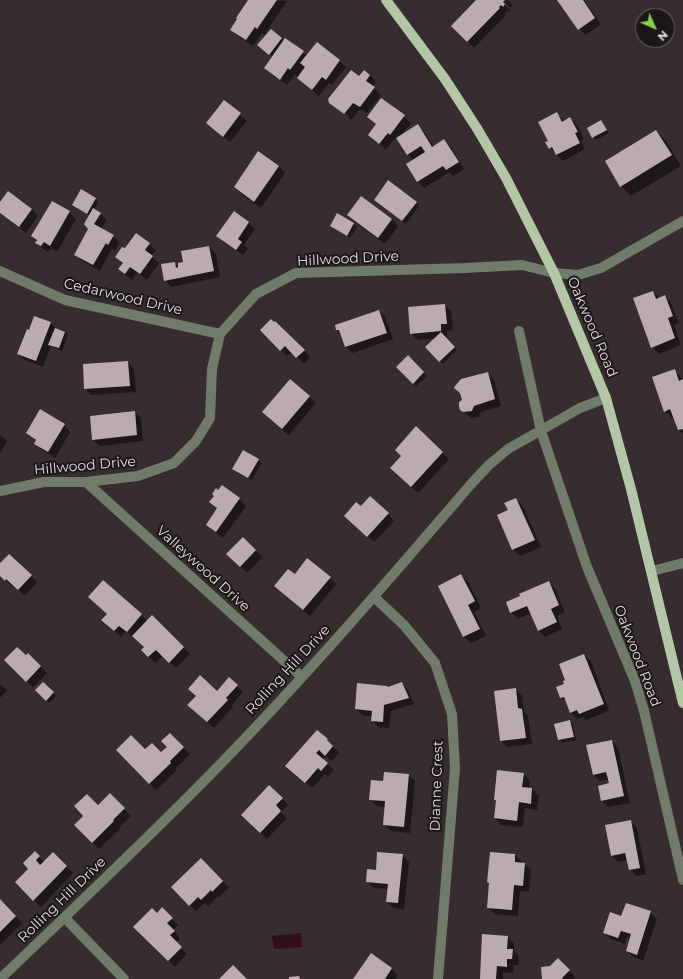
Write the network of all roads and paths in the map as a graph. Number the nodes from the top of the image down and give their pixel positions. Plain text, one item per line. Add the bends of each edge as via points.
1 (386, 0) edge
2 (683, 221) edge
3 (0, 272) edge
4 (554, 273) junction
5 (519, 331) dead end
6 (220, 334) junction
7 (606, 398) junction
8 (541, 431) junction
9 (86, 482) junction
10 (0, 491) edge
11 (683, 563) edge
12 (652, 571) junction
13 (374, 597) junction
14 (302, 677) junction
15 (683, 703) edge
16 (683, 880) edge
17 (65, 918) junction
18 (0, 979) edge
19 (124, 979) edge
20 (438, 979) edge

1 - 4 main road, Oakwood Road via 445,79 478,130 506,178
2 - 4 street, Hillwood Drive via 601,268 578,275
3 - 6 street, Cedarwood Drive via 65,300
4 - 6 street, Hillwood Drive via 522,265 296,273 256,294
4 - 7 main road, Oakwood Road
5 - 8 street, Oakwood Road
6 - 9 street, Hillwood Drive via 212,369 210,418 196,441 174,463 138,476
7 - 8 street, Rolling Hill Drive via 580,408
7 - 12 main road, Oakwood Road
8 - 13 street, Rolling Hill Drive via 508,449 489,465
8 - 16 street, Oakwood Road via 587,567 635,681
9 - 10 street, Hillwood Drive via 44,482
9 - 14 street, Valleywood Drive
11 - 12 street
12 - 15 main road, Oakwood Road
13 - 14 street, Rolling Hill Drive
13 - 20 street, Dianne Crest via 404,625 435,663 452,714 454,768
14 - 17 street, Rolling Hill Drive via 192,794
17 - 18 street, Rolling Hill Drive
17 - 19 street

